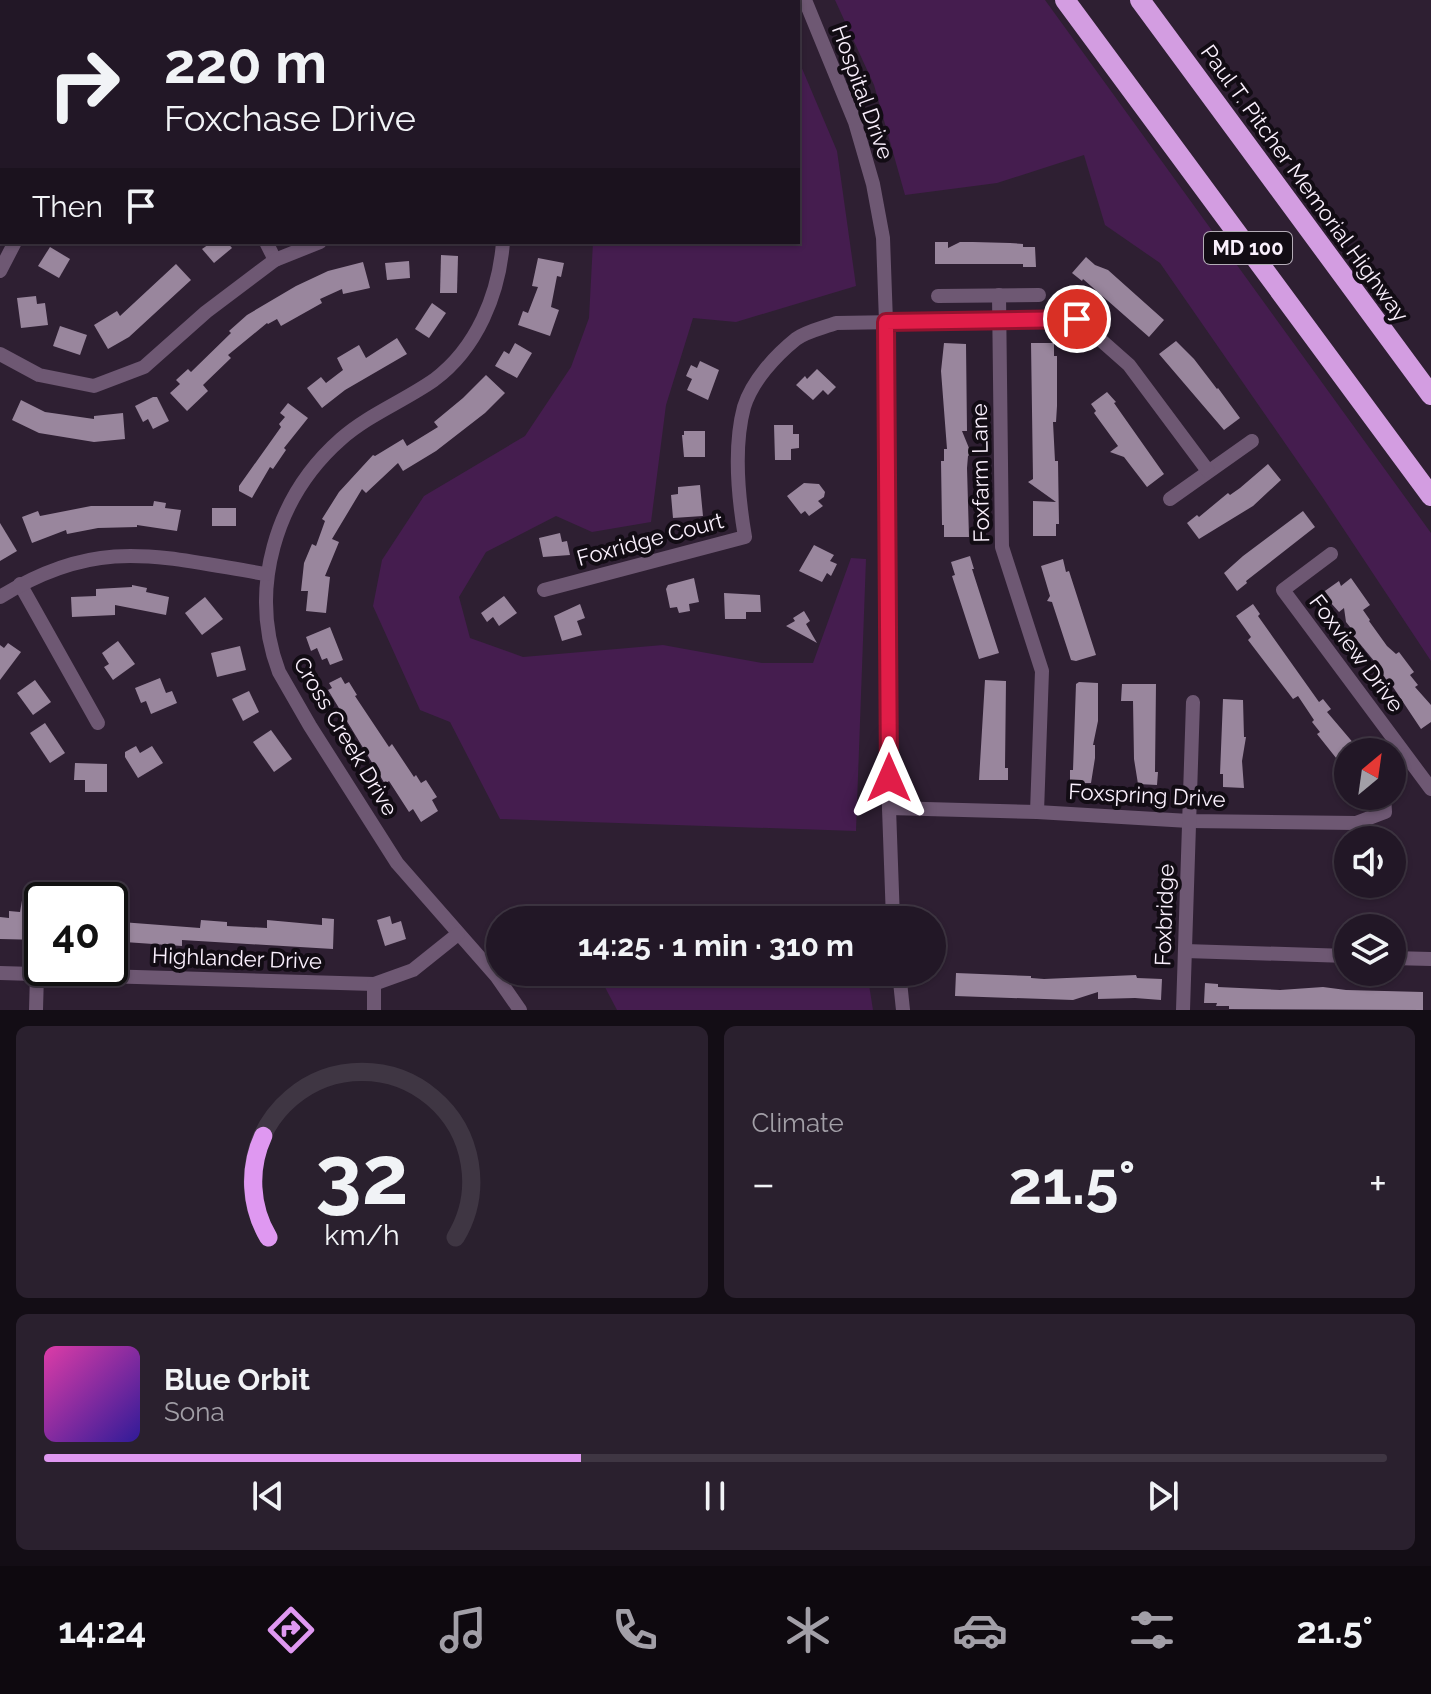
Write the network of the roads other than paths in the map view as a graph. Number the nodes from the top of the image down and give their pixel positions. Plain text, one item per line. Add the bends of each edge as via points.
1 (805, 0) edge
2 (1065, 0) edge
3 (1140, 0) edge
4 (14, 244) edge
5 (267, 244) edge
6 (315, 244) edge
7 (503, 244) edge
8 (275, 260) junction
9 (0, 271) edge
10 (999, 295) junction
11 (1039, 295) dead end
12 (938, 296) dead end
13 (999, 319) junction
14 (886, 322) junction
15 (0, 354) edge
16 (1431, 395) edge
17 (1252, 441) dead end
18 (1208, 471) junction
19 (1431, 496) edge
20 (1170, 499) dead end
21 (1331, 554) dead end
22 (266, 574) junction
23 (20, 584) junction
24 (544, 590) dead end
25 (0, 597) edge
26 (1193, 702) dead end
27 (98, 723) dead end
28 (1392, 738) edge
29 (1406, 756) edge
30 (1431, 789) edge
31 (889, 808) junction
32 (1385, 810) edge
33 (1037, 812) junction
34 (1189, 821) junction
35 (892, 906) edge
36 (458, 934) junction
37 (1185, 951) junction
38 (1334, 956) edge
39 (1406, 958) edge
40 (1431, 959) edge
41 (0, 973) edge
42 (24, 974) edge
43 (128, 977) edge
44 (374, 984) junction
45 (37, 986) edge
46 (900, 986) edge
47 (36, 1010) edge
48 (374, 1010) edge
49 (520, 1010) edge
50 (903, 1010) edge
51 (1183, 1010) edge

1 - 14 street, Hospital Drive via 855,122 873,184 883,238
2 - 19 highway, MD 100
3 - 16 highway, Paul T. Pitcher Memorial Highway / MD 100
4 - 9 street
5 - 8 street
6 - 8 street
7 - 22 street, Cross Creek Drive via 491,302 467,346 435,379 342,438 324,457 287,512
8 - 15 street via 144,367 94,386 39,375
10 - 11 street
10 - 12 street
10 - 13 street, Foxfarm Lane
13 - 14 street
13 - 18 street via 1077,319 1129,365
13 - 33 street, Foxfarm Lane via 1002,547 1042,671
14 - 24 street, Foxridge Court via 836,323 798,337 767,365 744,406 738,451 745,537
14 - 31 street, Hospital Drive
17 - 18 street
18 - 20 street
21 - 28 street, Foxview Drive via 1283,590
22 - 23 street via 116,554 83,559
22 - 36 street, Cross Creek Drive via 268,635 279,672 397,863
23 - 25 street
23 - 27 street
26 - 34 street, Foxbridge
29 - 30 street, Foxview Drive
31 - 33 street, Foxspring Drive
31 - 35 street, Hospital Drive
32 - 34 street, Foxspring Drive via 1356,823
33 - 34 street, Foxspring Drive
34 - 37 street, Foxbridge
36 - 44 street, Highlander Drive via 413,970
36 - 49 street, Cross Creek Drive
37 - 38 street
37 - 51 street, Foxbridge
39 - 40 street
41 - 42 street, Highlander Drive
43 - 44 street, Highlander Drive
44 - 48 street
45 - 47 street
46 - 50 street

